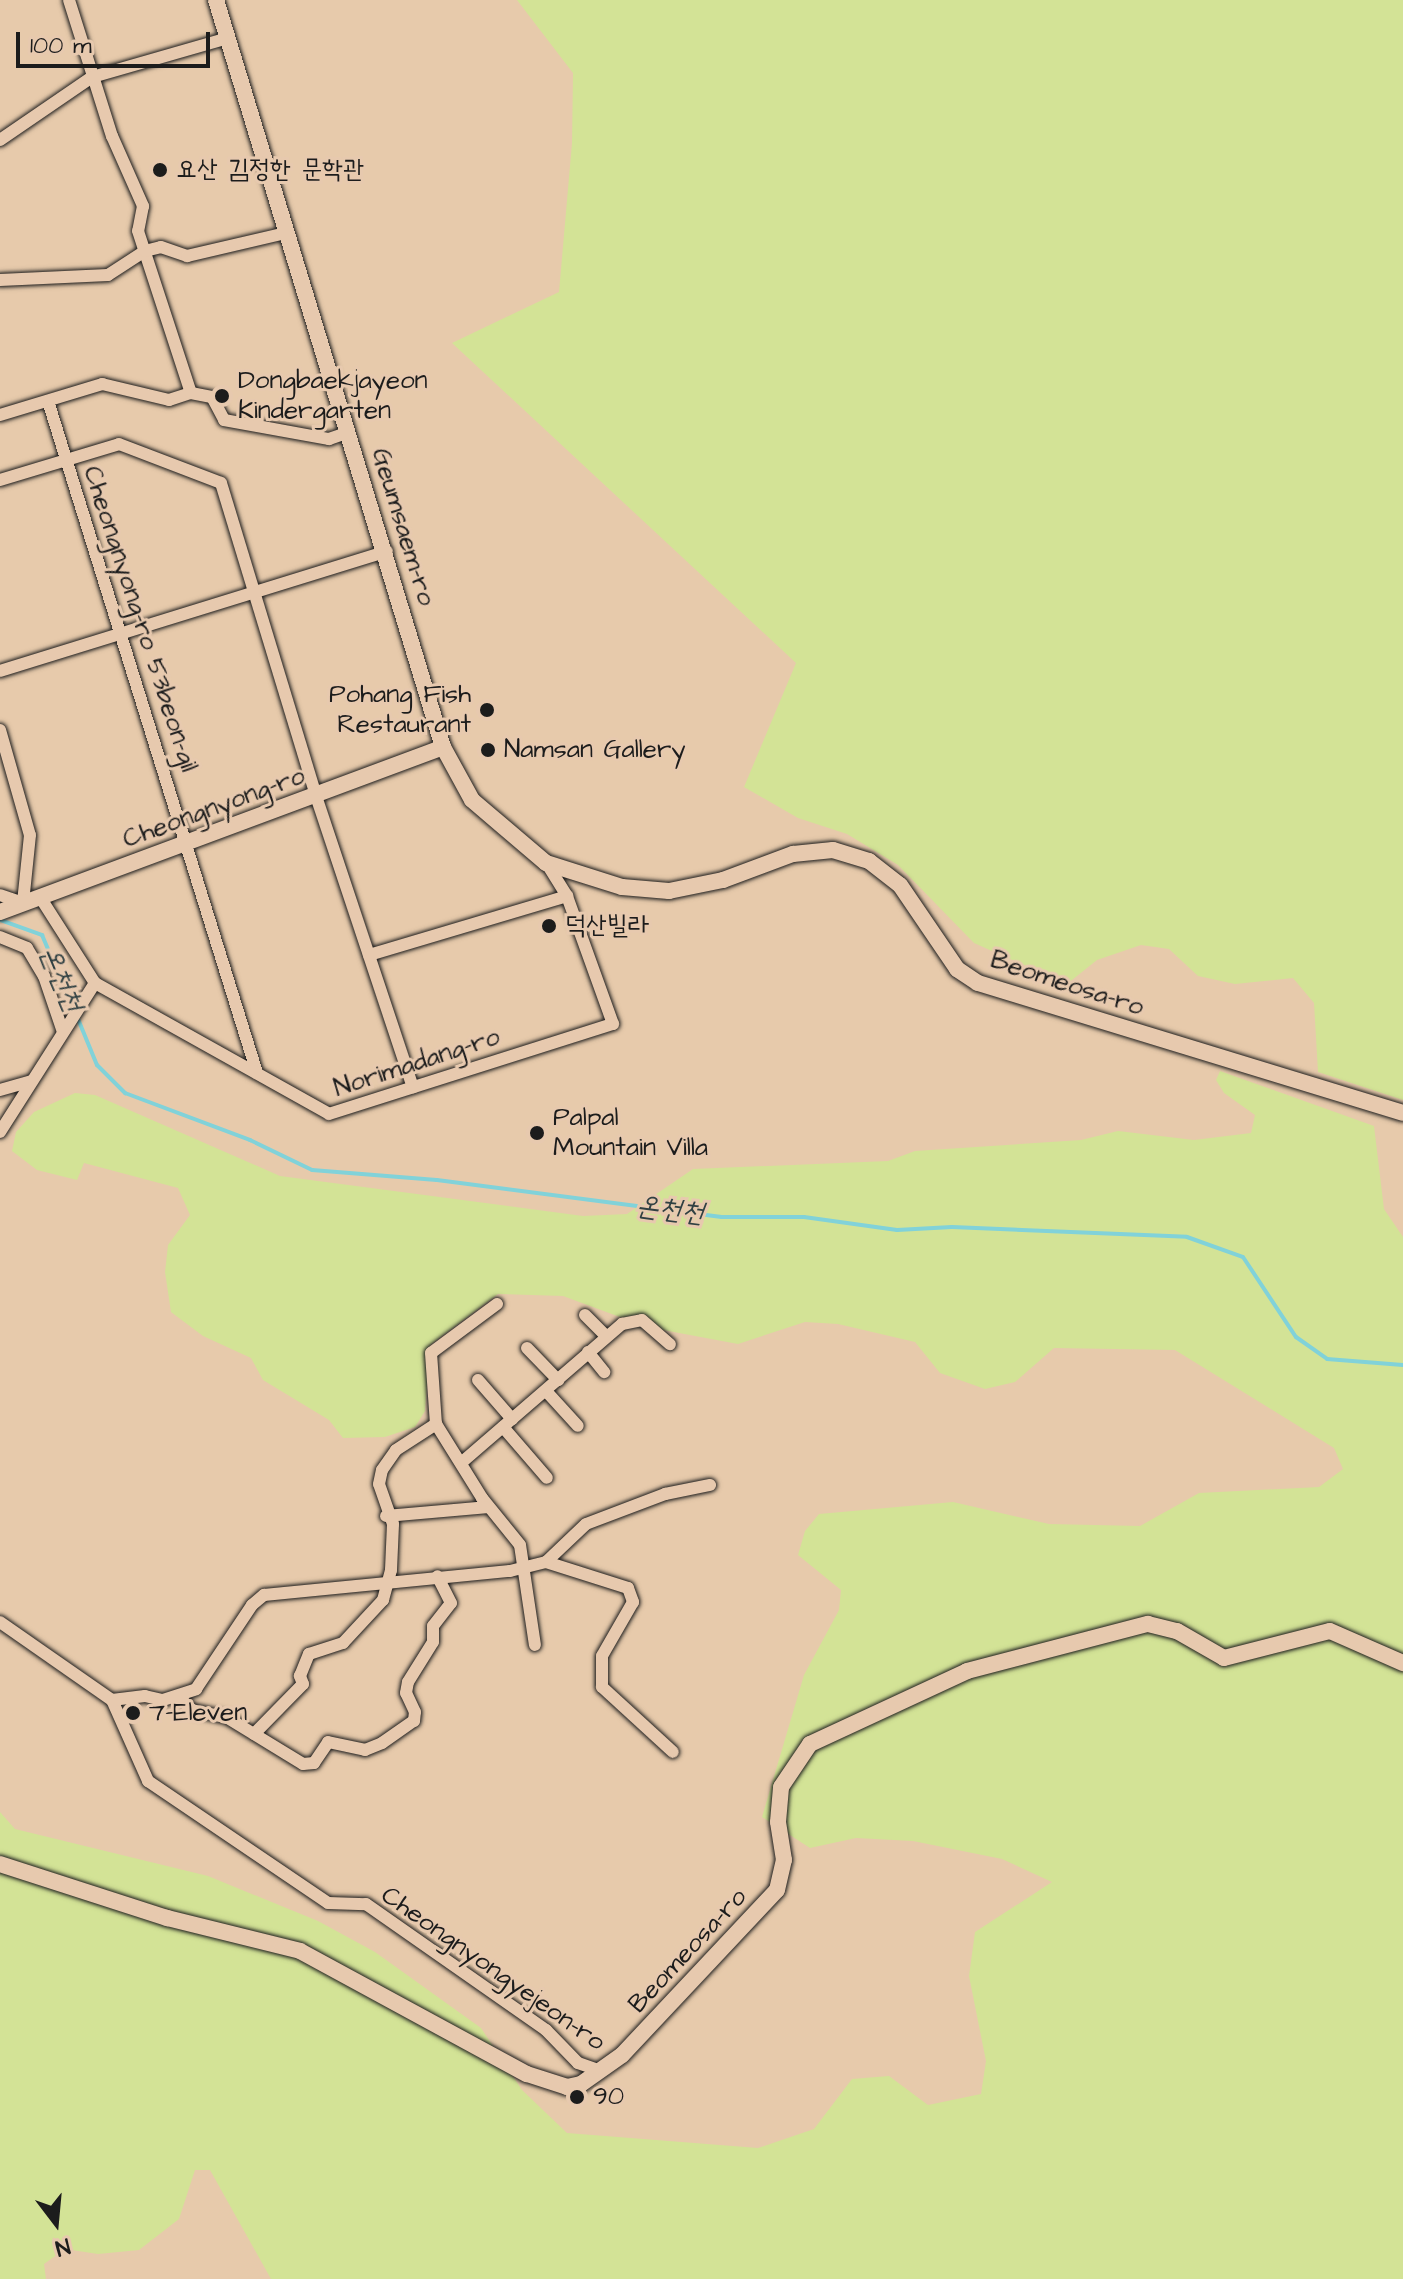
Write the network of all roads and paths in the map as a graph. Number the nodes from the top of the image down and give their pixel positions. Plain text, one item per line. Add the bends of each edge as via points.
1 (69, 0) edge
2 (216, 0) edge
3 (228, 38) junction
4 (92, 77) junction
5 (0, 140) edge
6 (286, 233) junction
7 (145, 251) junction
8 (0, 280) edge
9 (191, 393) junction
10 (48, 401) junction
11 (0, 415) edge
12 (349, 432) junction
13 (66, 459) junction
14 (0, 480) edge
15 (387, 551) junction
16 (253, 592) junction
17 (122, 633) junction
18 (0, 671) edge
19 (0, 730) edge
20 (443, 747) junction
21 (316, 796) junction
22 (187, 844) junction
23 (546, 863) junction
24 (0, 895) edge
25 (567, 896) junction
26 (40, 897) junction
27 (23, 903) junction
28 (0, 912) edge
29 (0, 937) edge
30 (369, 955) junction
31 (95, 983) junction
32 (63, 1032) junction
33 (257, 1073) junction
34 (32, 1081) junction
35 (413, 1087) junction
36 (0, 1090) edge
37 (1403, 1113) edge
38 (0, 1132) edge
39 (497, 1304) dead end
40 (585, 1315) dead end
41 (606, 1336) junction
42 (670, 1344) dead end
43 (527, 1348) dead end
44 (588, 1352) junction
45 (604, 1372) dead end
46 (478, 1380) dead end
47 (558, 1380) junction
48 (546, 1391) junction
49 (508, 1423) junction
50 (436, 1424) junction
51 (578, 1426) dead end
52 (461, 1463) junction
53 (547, 1478) dead end
54 (710, 1485) dead end
55 (489, 1507) junction
56 (386, 1516) junction
57 (546, 1562) junction
58 (526, 1566) junction
59 (437, 1576) junction
60 (389, 1580) junction
61 (0, 1622) edge
62 (535, 1645) dead end
63 (1403, 1663) edge
64 (180, 1698) junction
65 (112, 1700) junction
66 (254, 1734) junction
67 (673, 1752) dead end
68 (0, 1864) edge
69 (601, 2071) junction

1 - 4 street
2 - 3 street, Geumsaem-ro
3 - 4 street
3 - 6 street, Geumsaem-ro
4 - 5 street
4 - 7 street via 143,206 138,231
6 - 7 street via 187,256 161,247
6 - 12 street, Geumsaem-ro
7 - 8 street via 108,275
7 - 9 street
9 - 10 street via 169,400 102,384
9 - 12 street via 212,397 224,420 329,439
10 - 11 street
10 - 13 street
12 - 15 street, Geumsaem-ro
13 - 14 street
13 - 16 street, Cheongnyong-ro 53beon-gil via 119,444 221,483
13 - 17 street, Cheongnyong-ro 53beon-gil
15 - 16 street
15 - 20 street, Geumsaem-ro
16 - 17 street
16 - 21 street
17 - 18 street
17 - 22 street, Cheongnyong-ro 53beon-gil
19 - 27 street via 30,835
20 - 21 street, Cheongnyong-ro
20 - 23 street, Beomeosa-ro via 472,800
21 - 22 street, Cheongnyong-ro
21 - 30 street
22 - 26 street, Cheongnyong-ro
22 - 33 street, Cheongnyong-ro 53beon-gil
23 - 25 street, Norimadang-ro
23 - 37 street, Beomeosa-ro via 622,887 669,891 723,880 793,854 842,852 869,861 900,885 957,969 978,983
24 - 27 street
25 - 30 street
25 - 35 street, Norimadang-ro via 613,1024
26 - 27 street, Cheongnyong-ro
26 - 31 street, Norimadang-ro
27 - 28 street, Cheongnyong-ro
29 - 32 street via 27,948 44,976
30 - 35 street
31 - 32 street
31 - 33 street, Norimadang-ro
32 - 34 street
33 - 35 street, Norimadang-ro via 329,1114
34 - 36 street
34 - 38 street
39 - 50 street via 431,1353
40 - 41 street
41 - 42 street via 632,1319 642,1320
41 - 44 street
43 - 47 street
44 - 45 street
44 - 47 street
46 - 49 street
47 - 48 street
48 - 49 street
48 - 51 street
49 - 52 street
49 - 53 street
50 - 52 street
50 - 56 street via 396,1450 382,1470 379,1484
52 - 55 street
54 - 57 street via 665,1494 586,1524
55 - 56 street
55 - 58 street via 520,1545
56 - 60 street via 393,1524
57 - 58 street
57 - 67 street via 628,1588 633,1602 602,1656 602,1687
58 - 59 street
58 - 62 street
59 - 60 street
59 - 66 street via 451,1603 433,1626 433,1642 408,1682 414,1721 365,1750 328,1742 314,1763 303,1764
60 - 64 street via 264,1595 196,1689
60 - 66 street via 383,1600 343,1643 309,1654 300,1676 303,1684
61 - 65 street
63 - 69 street, Beomeosa-ro via 1330,1631 1224,1658 1177,1631 1148,1624 967,1671 810,1744 781,1787 778,1822 784,1860 777,1890 706,1971
64 - 65 street
64 - 66 street via 192,1710 226,1717
65 - 69 street, Cheongnyongyejeon-ro via 148,1781 328,1903 366,1904 546,2030 578,2063
68 - 69 street, Beomeosa-ro via 167,1918 300,1951 553,2084 581,2084

